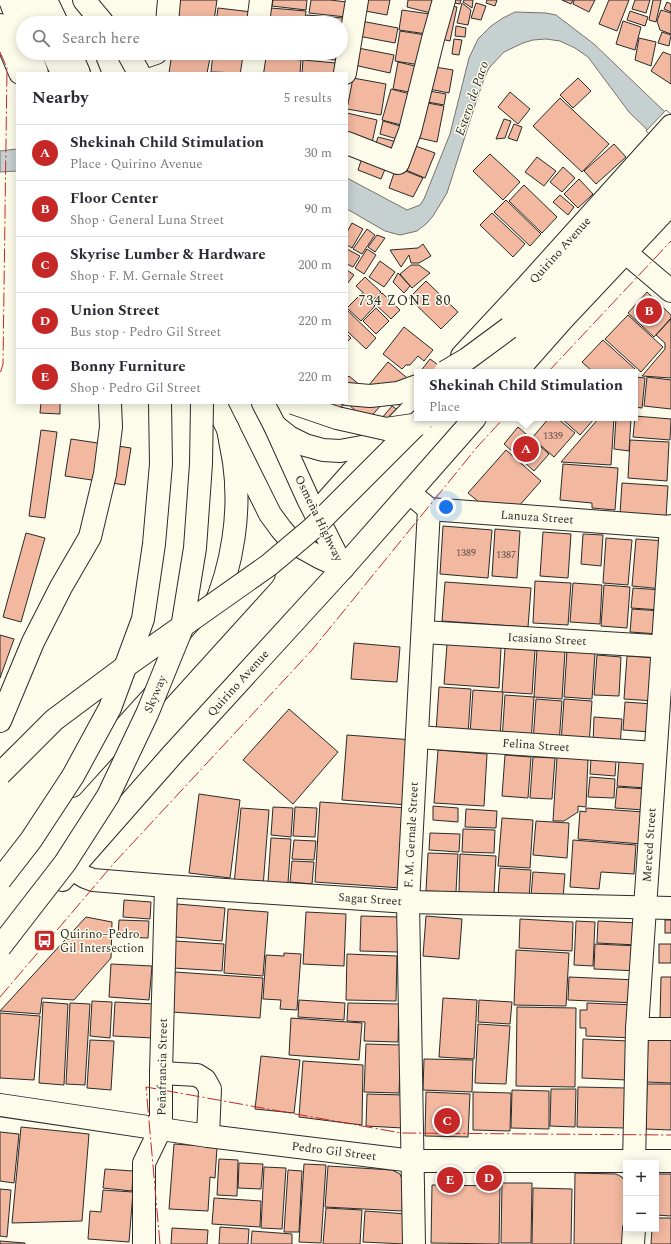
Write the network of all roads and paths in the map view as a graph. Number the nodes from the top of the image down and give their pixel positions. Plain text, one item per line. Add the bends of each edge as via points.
1 (10, 0) edge
2 (31, 0) edge
3 (46, 0) edge
4 (83, 0) edge
5 (96, 0) edge
6 (169, 0) edge
7 (261, 0) edge
8 (357, 0) edge
9 (444, 0) edge
10 (16, 16) edge
11 (38, 16) edge
12 (54, 16) edge
13 (90, 16) edge
14 (98, 16) edge
15 (102, 16) edge
16 (168, 16) edge
17 (259, 16) edge
18 (0, 25) edge
19 (348, 55) edge
20 (32, 60) edge
21 (56, 60) edge
22 (73, 60) edge
23 (133, 60) edge
24 (254, 60) edge
25 (347, 60) edge
26 (123, 63) edge
27 (20, 72) edge
28 (37, 72) edge
29 (62, 72) edge
30 (79, 72) edge
31 (252, 72) edge
32 (345, 72) edge
33 (671, 126) edge
34 (348, 143) edge
35 (671, 150) edge
36 (671, 177) edge
37 (668, 212) edge
38 (625, 252) junction
39 (671, 291) edge
40 (509, 328) junction
41 (449, 369) edge
42 (451, 369) edge
43 (471, 369) edge
44 (495, 369) edge
45 (519, 369) edge
46 (414, 387) edge
47 (348, 394) edge
48 (110, 404) edge
49 (160, 404) edge
50 (202, 404) edge
51 (216, 404) edge
52 (264, 404) edge
53 (296, 404) edge
54 (414, 407) edge
55 (420, 421) edge
56 (429, 421) edge
57 (472, 421) edge
58 (275, 426) junction
59 (228, 429) junction
60 (391, 433) junction
61 (409, 493) junction
62 (429, 509) junction
63 (316, 514) junction
64 (671, 527) edge
65 (292, 542) junction
66 (343, 568) junction
67 (423, 632) junction
68 (667, 646) edge
69 (183, 664) junction
70 (0, 720) edge
71 (417, 737) junction
72 (656, 753) junction
73 (0, 774) edge
74 (0, 865) edge
75 (72, 868) junction
76 (0, 880) edge
77 (166, 886) junction
78 (408, 902) junction
79 (645, 908) junction
80 (671, 908) edge
81 (0, 947) edge
82 (638, 1029) junction
83 (671, 1029) edge
84 (161, 1073) junction
85 (0, 1105) edge
86 (161, 1128) junction
87 (208, 1136) junction
88 (634, 1160) edge
89 (413, 1161) junction
90 (659, 1161) edge
91 (671, 1161) edge
92 (623, 1162) edge
93 (634, 1232) edge
94 (144, 1244) edge
95 (414, 1244) edge
96 (634, 1244) edge

1 - 10 main road
2 - 11 main road
3 - 12 main road
4 - 13 main road
4 - 14 main road
5 - 15 main road
6 - 16 main road
7 - 17 main road
8 - 19 main road
9 - 34 main road via 410,131 398,163
18 - 27 main road
20 - 28 main road
21 - 29 main road
22 - 30 main road
23 - 26 main road
24 - 31 main road
25 - 32 main road
33 - 41 main road, Quirino Avenue
35 - 40 main road
36 - 44 main road
37 - 38 main road
38 - 39 main road
38 - 45 main road
40 - 42 main road, bridge
40 - 43 main road, bridge
46 - 47 main road via 398,393 370,396
48 - 70 main road via 111,427 105,474 90,537 33,642
49 - 76 main road, bridge via 160,472 154,544 143,619 110,708 73,776 31,840
50 - 81 main road, Skyway, bridge via 195,548 182,628 147,714 108,796 64,863
51 - 59 main road, Osmeña Highway
52 - 58 main road, Osmeña Highway
53 - 56 main road, bridge via 337,418 386,428
54 - 60 main road
55 - 73 main road, bridge via 313,528 269,565 54,720
57 - 61 main road, Quirino Avenue
58 - 60 main road via 289,438 323,450 340,451 367,446
58 - 63 main road, Osmeña Highway
59 - 65 main road, Osmeña Highway via 270,514
59 - 69 main road via 234,462 236,497 228,565 218,600
60 - 63 main road via 354,470
61 - 62 main road
61 - 66 main road, Quirino Avenue
62 - 64 main road, Lanuza Street
62 - 67 main road, F. M. Gernale Street
63 - 65 main road
63 - 66 main road, Osmeña Highway
64 - 68 main road, Merced Street
65 - 66 main road, Osmeña Highway
65 - 69 main road
66 - 75 main road, Quirino Avenue
67 - 68 main road, Icasiano Street
67 - 71 main road, F. M. Gernale Street
68 - 72 main road, Merced Street
69 - 74 main road
71 - 72 main road, Felina Street
71 - 78 main road, F. M. Gernale Street
72 - 79 main road, Merced Street
75 - 77 main road, Sagat Street via 85,878 93,880
75 - 81 main road, Quirino Avenue
77 - 78 main road, Sagat Street
77 - 84 main road, Peñafrancia Street
78 - 79 main road, Sagat Street
78 - 89 main road, F. M. Gernale Street
79 - 80 main road, Sagat Street
79 - 82 main road, Merced Street
82 - 83 main road
82 - 88 main road, Merced Street
84 - 86 main road, Peñafrancia Street
84 - 87 main road via 197,1076 205,1080 210,1089
85 - 86 main road, Pedro Gil Street
86 - 87 main road, Pedro Gil Street
86 - 94 main road, Peñafrancia Street via 144,1163
87 - 89 main road, Pedro Gil Street
89 - 92 main road, Pedro Gil Street
89 - 95 main road, F. M. Gernale Street
90 - 91 main road, Pedro Gil Street
93 - 96 main road

